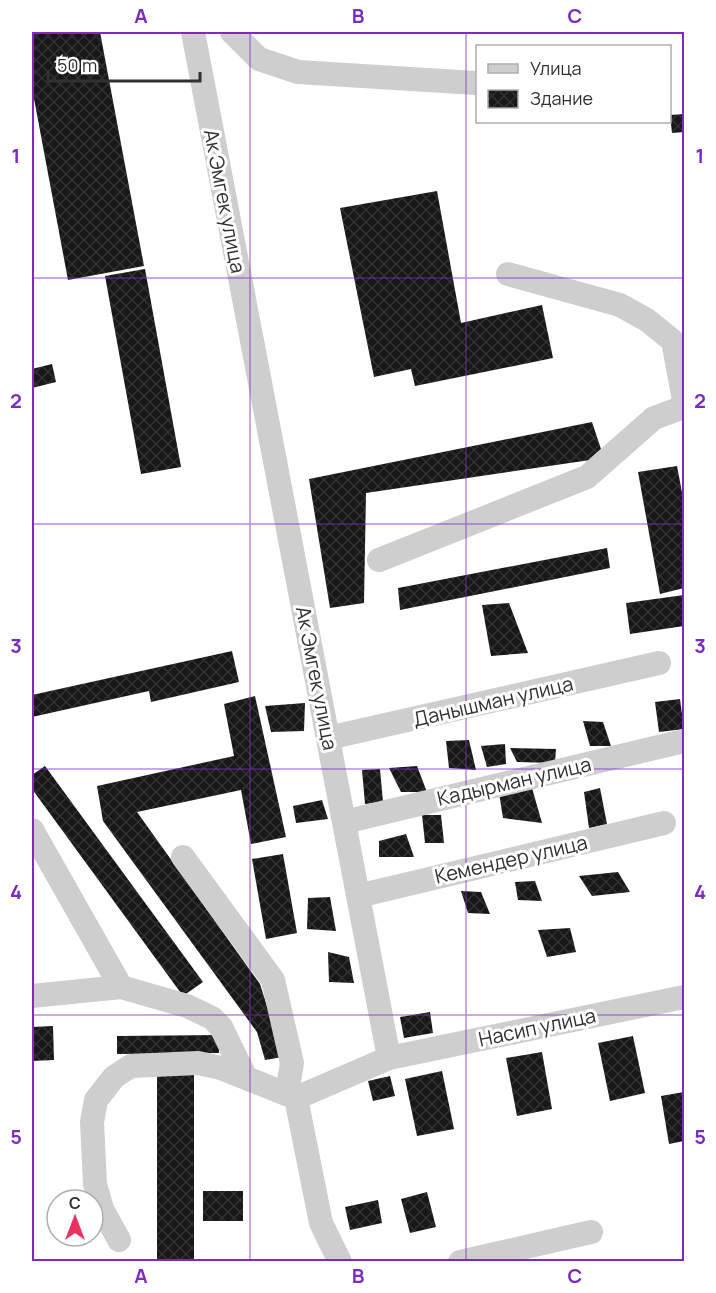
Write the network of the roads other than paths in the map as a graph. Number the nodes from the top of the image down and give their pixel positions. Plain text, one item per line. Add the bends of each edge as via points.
1 (193, 32) edge
2 (232, 32) edge
3 (475, 83) dead end
4 (508, 274) dead end
5 (684, 400) edge
6 (684, 407) edge
7 (379, 560) dead end
8 (659, 663) dead end
9 (328, 738) junction
10 (684, 741) edge
11 (344, 822) junction
12 (664, 822) dead end
13 (32, 830) edge
14 (183, 857) dead end
15 (358, 896) junction
16 (121, 987) junction
17 (32, 996) edge
18 (684, 997) edge
19 (389, 1058) junction
20 (246, 1078) junction
21 (292, 1096) junction
22 (591, 1232) dead end
23 (118, 1240) dead end
24 (340, 1262) edge
25 (460, 1262) edge

1 - 9 street, Ак Эмгек улица
2 - 3 street via 259,59 298,72
4 - 5 street via 620,305 647,320 673,341
6 - 7 street via 654,418 587,477
8 - 9 street, Данышман улица
9 - 11 street, Ак Эмгек улица
10 - 11 street, Кадырман улица
11 - 15 street, Ак Эмгек улица
12 - 15 street, Кемендер улица
13 - 16 street
14 - 21 street via 273,980 292,1064
15 - 19 street, Ак Эмгек улица
16 - 17 street
16 - 20 street via 187,1006 212,1018 221,1027
18 - 19 street, Насип улица
19 - 21 street
20 - 21 street
20 - 23 street via 198,1063 131,1066 114,1077 96,1100 92,1122 95,1184 102,1209
21 - 24 street via 321,1223
22 - 25 street

